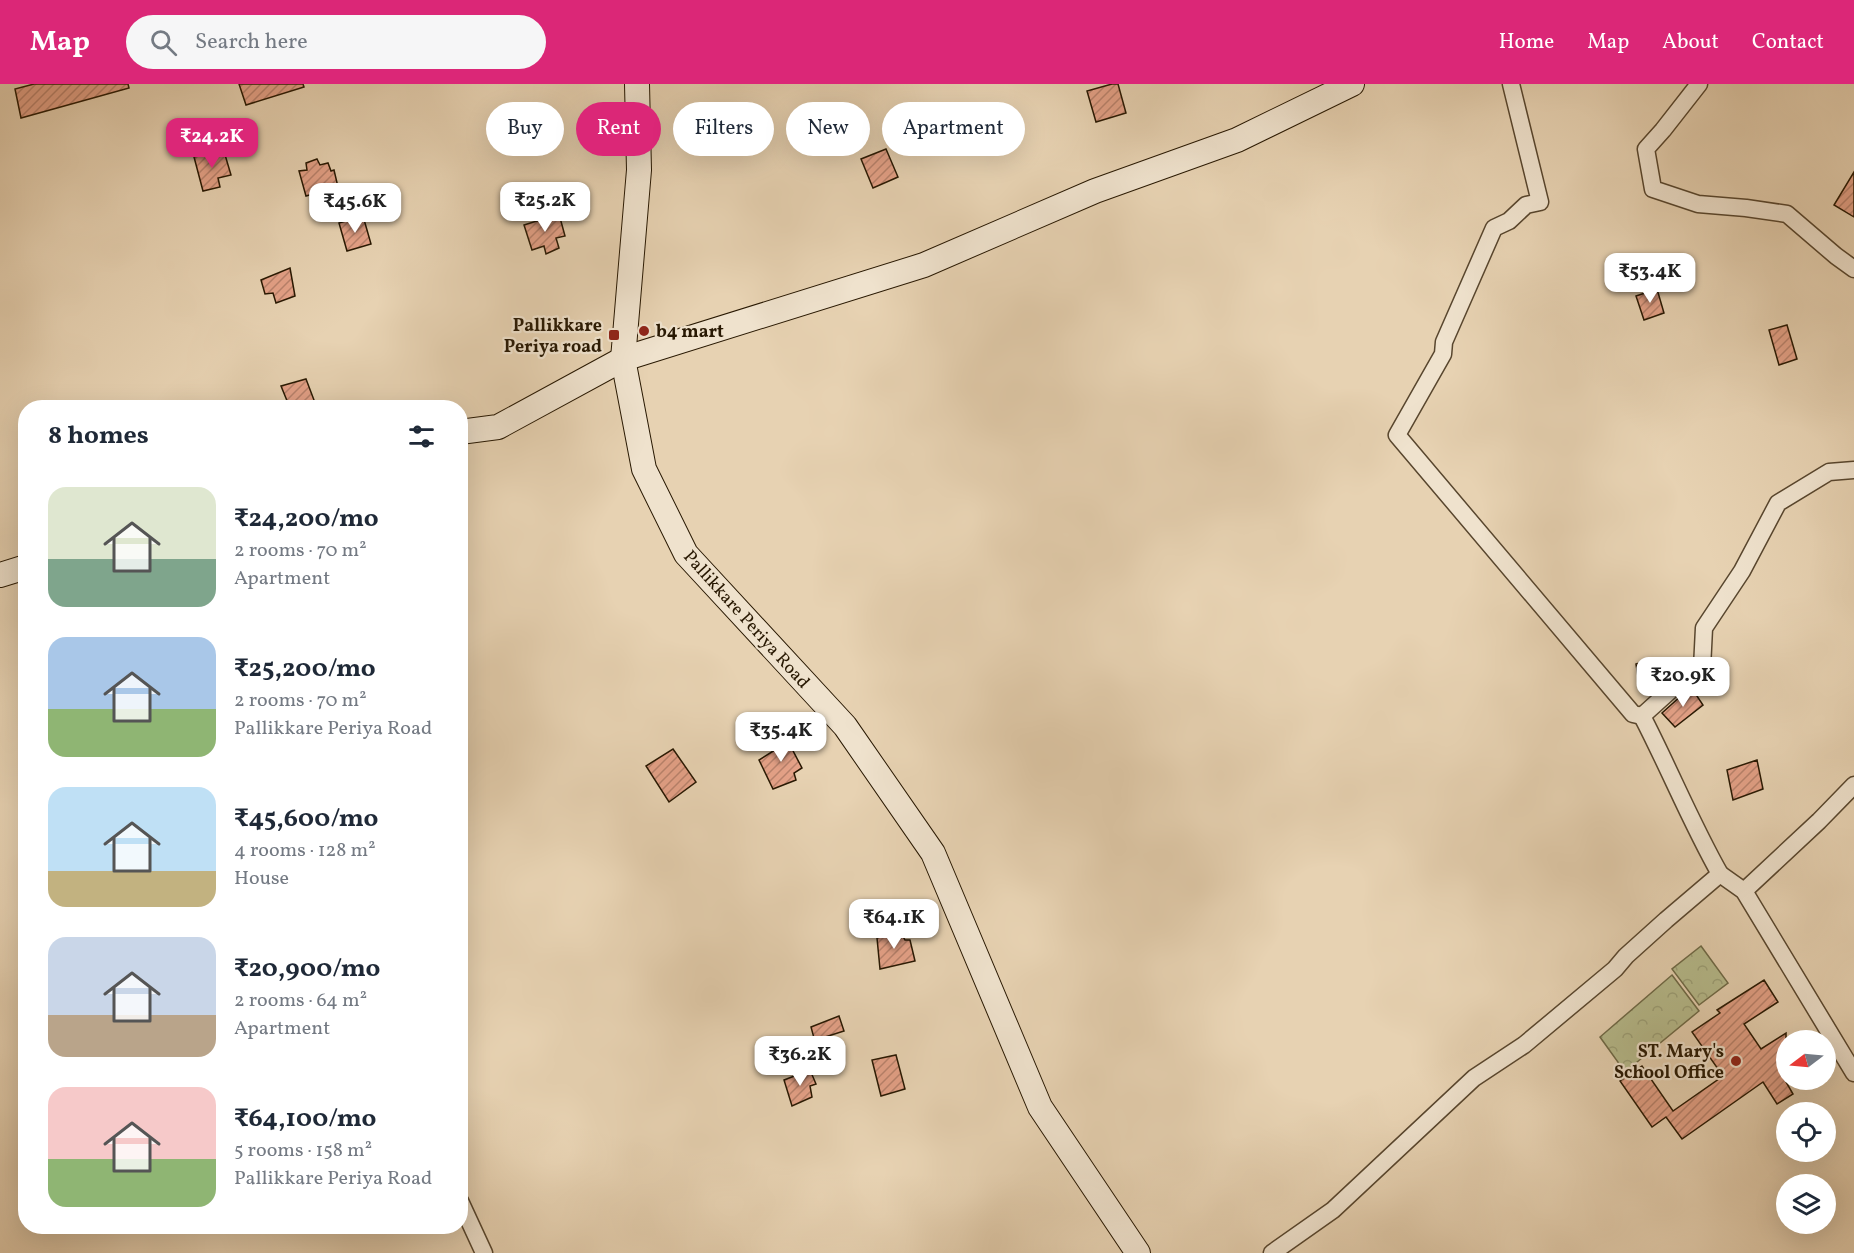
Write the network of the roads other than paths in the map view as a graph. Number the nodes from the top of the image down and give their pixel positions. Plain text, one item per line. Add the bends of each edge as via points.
1 (637, 84) edge
2 (1352, 84) edge
3 (1511, 84) edge
4 (1699, 84) edge
5 (1854, 269) edge
6 (623, 359) junction
7 (468, 431) edge
8 (1854, 470) edge
9 (18, 569) edge
10 (0, 575) edge
11 (1641, 716) junction
12 (1854, 785) edge
13 (1720, 874) junction
14 (1744, 891) junction
15 (1854, 1072) edge
16 (468, 1219) edge
17 (484, 1253) edge
18 (1138, 1253) edge
19 (1272, 1253) edge

1 - 6 main road, Pallikkare Periya Road via 639,170
2 - 6 main road via 1237,140 1095,191 924,265
3 - 11 street via 1540,202 1526,205 1509,221 1494,228 1444,342 1443,354 1397,435 1633,714
4 - 5 street via 1646,149 1653,189 1698,204 1787,214
6 - 7 main road via 498,427
6 - 18 main road, Pallikkare Periya Road via 644,469 686,554 845,726 933,853 1040,1107
8 - 11 street via 1829,472 1778,503 1742,571 1704,628 1702,668 1683,679
9 - 10 main road
11 - 13 street
12 - 14 street
13 - 14 street
13 - 19 street via 1616,969 1524,1045 1474,1078 1334,1210
14 - 15 street
16 - 17 street

